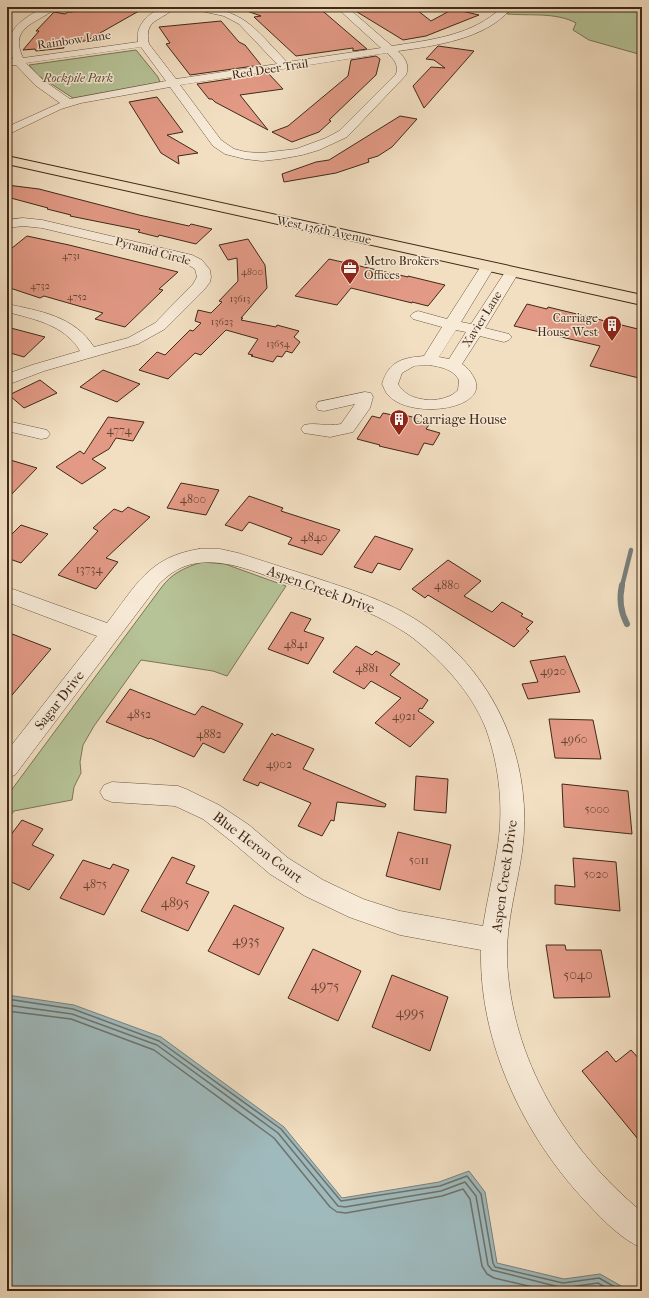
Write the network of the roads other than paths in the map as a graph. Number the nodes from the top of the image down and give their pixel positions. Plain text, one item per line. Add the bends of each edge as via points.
1 (51, 7) edge
2 (170, 7) edge
3 (196, 7) edge
4 (341, 7) edge
5 (507, 7) edge
6 (144, 44) junction
7 (391, 51) junction
8 (12, 62) edge
9 (285, 66) junction
10 (173, 84) junction
11 (68, 103) junction
12 (29, 121) junction
13 (7, 131) edge
14 (7, 143) edge
15 (7, 160) edge
16 (7, 211) edge
17 (23, 222) junction
18 (7, 224) edge
19 (488, 266) junction
20 (512, 272) junction
21 (642, 300) edge
22 (7, 308) edge
23 (418, 316) dead end
24 (452, 324) junction
25 (475, 330) junction
26 (504, 337) dead end
27 (90, 354) junction
28 (429, 360) junction
29 (453, 366) junction
30 (7, 380) edge
31 (324, 406) dead end
32 (7, 426) edge
33 (310, 429) dead end
34 (42, 434) dead end
35 (7, 594) edge
36 (111, 633) junction
37 (7, 768) edge
38 (112, 792) dead end
39 (494, 940) junction
40 (642, 1232) edge

1 - 8 street via 23,24 14,37
2 - 6 street via 154,16 143,27
3 - 9 street via 228,14 242,22
4 - 7 street
5 - 7 street, Red Deer Trail via 495,18 465,33
6 - 8 street, Rainbow Lane
6 - 10 street
7 - 9 street, Red Deer Trail
7 - 10 street via 402,63 401,75 343,134 324,145 272,156 249,156 222,148
8 - 11 street via 29,77
9 - 10 street, Red Deer Trail
10 - 11 street, Red Deer Trail
11 - 12 street, Red Deer Trail
12 - 13 street, Red Deer Trail
12 - 14 street, Red Deer Trail via 22,132
15 - 19 main road, West 136th Avenue
16 - 17 street via 20,214
17 - 18 street, Pyramid Circle
17 - 27 street, Pyramid Circle via 42,224 187,258 202,267 204,280 160,326 133,341
19 - 20 main road, West 136th Avenue
19 - 24 street, Xavier Lane
20 - 21 main road, West 136th Avenue
20 - 25 street, Xavier Lane
22 - 27 street via 43,317 71,330
23 - 24 street
24 - 25 street
24 - 28 street, Xavier Lane
25 - 26 street
25 - 29 street, Xavier Lane
27 - 30 street via 38,368
28 - 29 street
28 - 29 street via 407,363 393,373 391,384 400,397 430,406 449,404 458,399 465,393 468,386 467,378
31 - 33 street via 364,397 362,408 347,428 330,432
32 - 34 street
35 - 36 street
36 - 37 street, Sagar Drive
36 - 39 street, Aspen Creek Drive via 159,572 172,563 182,550 231,558 370,604 401,620 435,644 479,694 496,726 510,773 513,824
38 - 39 street, Blue Heron Court via 178,796 211,812 279,866 314,888 358,909 400,923
39 - 40 street, Aspen Creek Drive via 495,977 501,1016 525,1086 547,1127 580,1171 606,1200

